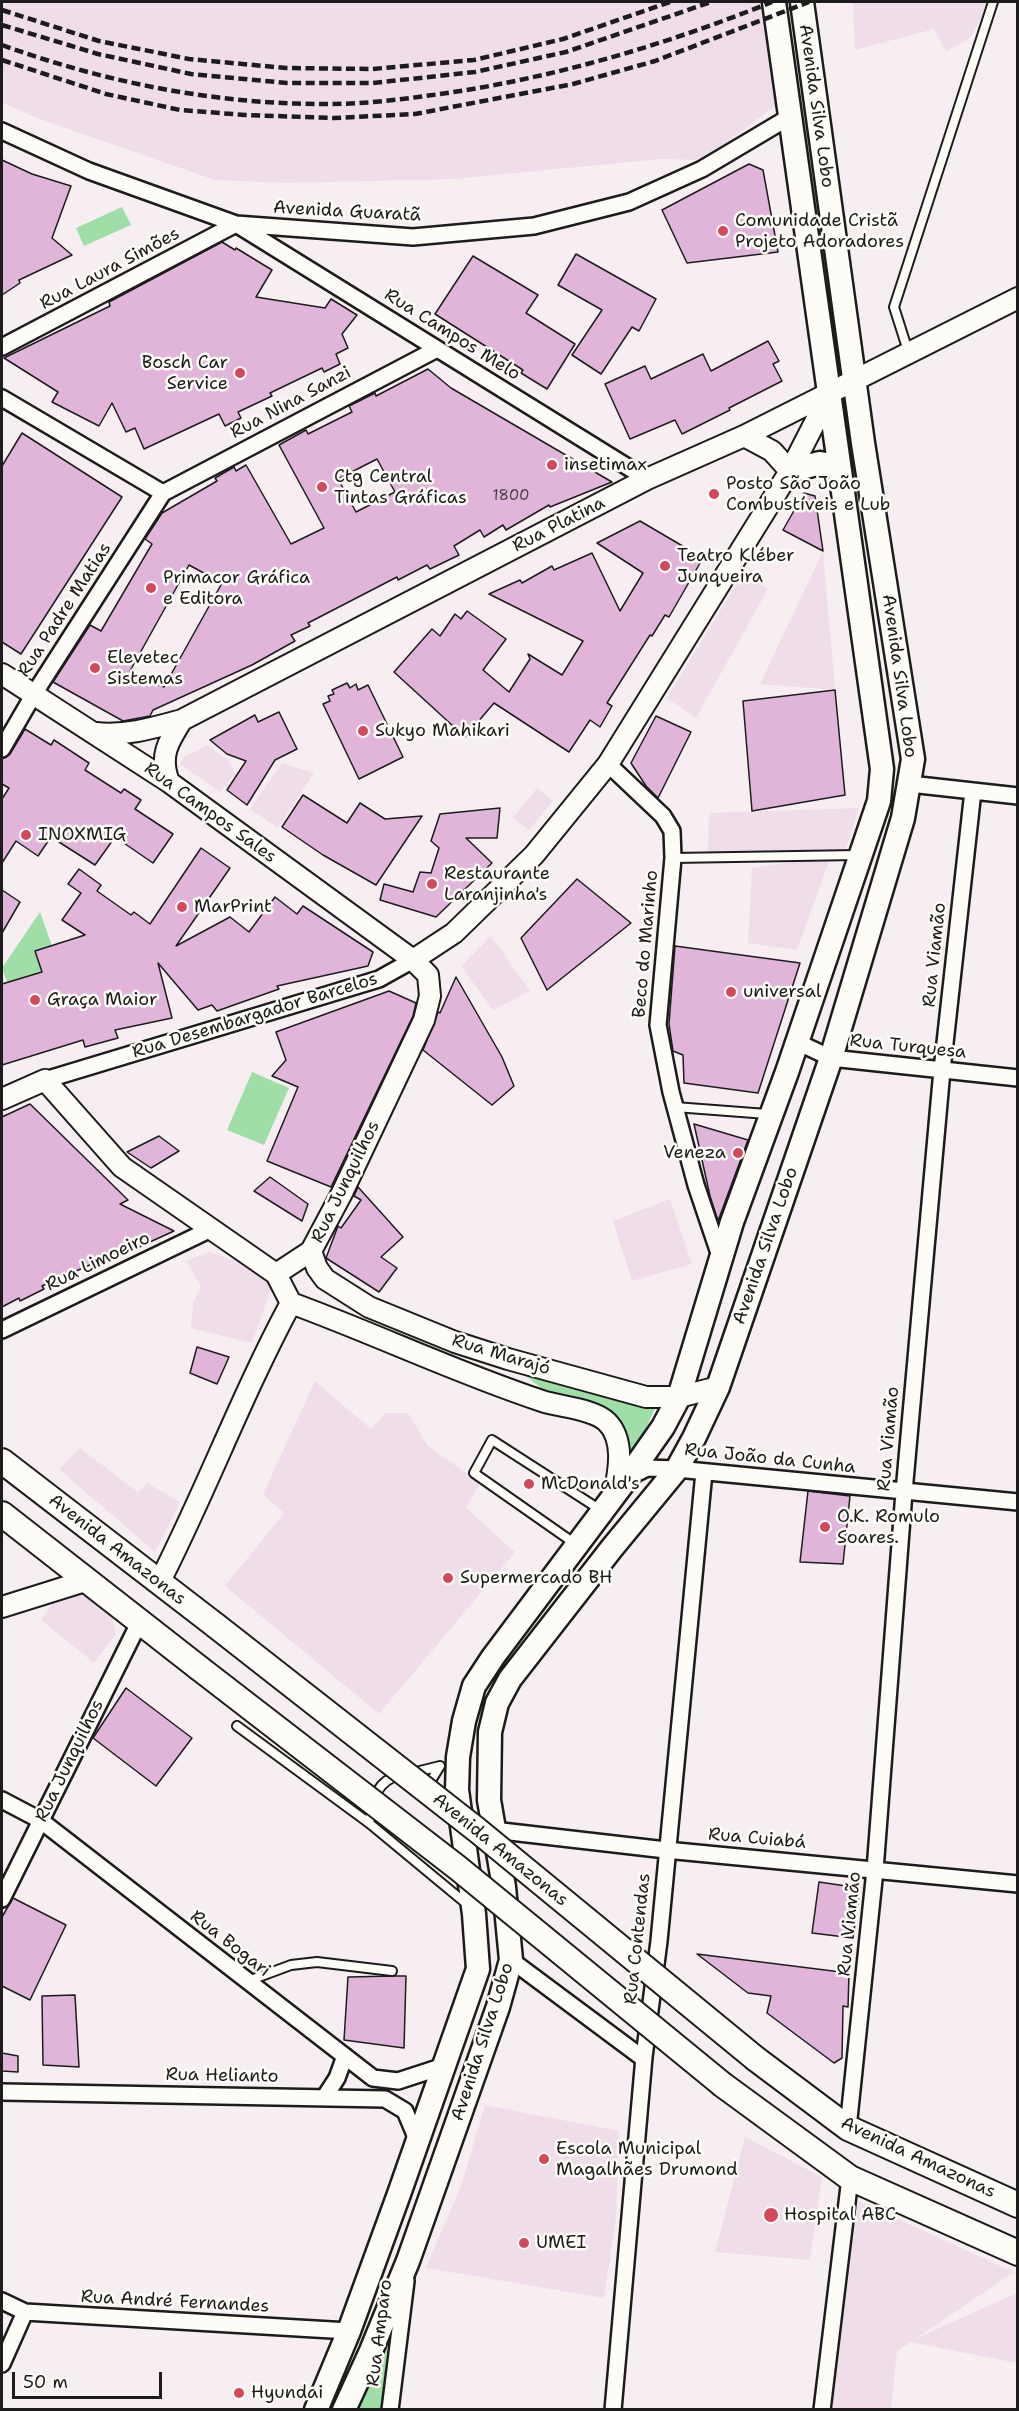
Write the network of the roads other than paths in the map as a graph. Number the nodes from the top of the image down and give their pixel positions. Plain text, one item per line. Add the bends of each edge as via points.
1 (774, 2) edge
2 (802, 2) edge
3 (993, 2) edge
4 (791, 116) junction
5 (2, 131) edge
6 (236, 224) junction
7 (1017, 298) edge
8 (2, 347) edge
9 (437, 349) junction
10 (908, 353) junction
11 (855, 380) junction
12 (830, 393) junction
13 (2, 398) edge
14 (744, 436) junction
15 (838, 466) junction
16 (790, 471) junction
17 (647, 479) junction
18 (163, 493) junction
19 (2, 674) edge
20 (34, 694) junction
21 (182, 720) junction
22 (96, 733) junction
23 (2, 749) edge
24 (608, 764) junction
25 (169, 782) junction
26 (910, 784) junction
27 (973, 791) junction
28 (1017, 796) edge
29 (862, 855) junction
30 (673, 858) junction
31 (413, 960) junction
32 (797, 1042) junction
33 (831, 1058) junction
34 (942, 1070) junction
35 (1017, 1078) edge
36 (45, 1080) junction
37 (2, 1099) edge
38 (675, 1107) junction
39 (772, 1114) junction
40 (707, 1220) junction
41 (732, 1222) junction
42 (212, 1229) junction
43 (311, 1251) junction
44 (721, 1259) junction
45 (276, 1274) junction
46 (291, 1303) junction
47 (2, 1330) edge
48 (455, 1342) junction
49 (718, 1387) junction
50 (679, 1397) junction
51 (543, 1401) junction
52 (2, 1461) edge
53 (677, 1469) junction
54 (704, 1472) junction
55 (628, 1477) junction
56 (904, 1491) junction
57 (1017, 1502) edge
58 (609, 1504) junction
59 (2, 1514) edge
60 (577, 1545) junction
61 (85, 1581) junction
62 (159, 1584) junction
63 (2, 1607) edge
64 (139, 1623) junction
65 (237, 1726) dead end
66 (457, 1790) junction
67 (2, 1800) edge
68 (40, 1820) junction
69 (369, 1823) junction
70 (493, 1830) junction
71 (666, 1850) junction
72 (875, 1870) junction
73 (1017, 1884) edge
74 (2, 1899) edge
75 (473, 1910) junction
76 (511, 1960) junction
77 (393, 1971) dead end
78 (247, 1982) junction
79 (345, 2056) junction
80 (644, 2059) junction
81 (444, 2066) junction
82 (2, 2092) edge
83 (324, 2098) junction
84 (848, 2128) junction
85 (418, 2142) junction
86 (850, 2178) junction
87 (1017, 2205) edge
88 (1017, 2253) edge
89 (408, 2261) junction
90 (2, 2301) edge
91 (25, 2312) junction
92 (349, 2331) junction
93 (372, 2351) junction
94 (2, 2364) edge
95 (316, 2409) edge
96 (344, 2409) edge
97 (390, 2409) edge
98 (613, 2409) edge
99 (822, 2409) edge

1 - 4 main road, Avenida Silva Lobo
2 - 11 main road, Avenida Silva Lobo
3 - 10 lane via 894,307
4 - 6 street, Avenida Guaratã via 702,169 629,202 534,226 413,237
4 - 12 main road, Avenida Silva Lobo
5 - 6 street, Avenida Guaratã via 89,171
6 - 8 street, Rua Laura Simões
6 - 9 street, Rua Campos Melo
7 - 10 street, Rua Platina
9 - 17 street, Rua Campos Melo
9 - 18 street, Rua Nina Sanzi
10 - 11 street, Rua Platina
11 - 12 street, Rua Platina
11 - 26 main road, Avenida Silva Lobo via 913,759
12 - 14 street, Rua Platina
12 - 15 main road, Avenida Silva Lobo
12 - 16 street, Rua Desembargador Barcelos
13 - 18 street
14 - 16 street via 772,451
14 - 17 street, Rua Platina
15 - 16 main road via 820,463
15 - 29 main road, Avenida Silva Lobo via 882,769 879,801
16 - 24 street, Rua Desembargador Barcelos
17 - 21 street, Rua Platina
18 - 20 street, Rua Padre Matias
19 - 20 street, Rua Campos Sales
20 - 22 street, Rua Campos Sales
20 - 23 street, Rua Padre Matias
21 - 22 street, Rua Platina via 135,733
21 - 25 street via 164,754
22 - 25 street, Rua Campos Sales
24 - 30 street, Beco do Marinho via 663,816 672,831
24 - 31 street, Rua Desembargador Barcelos via 534,855 454,933
25 - 31 street, Rua Campos Sales
26 - 27 street
26 - 33 main road, Avenida Silva Lobo
27 - 28 street
27 - 34 street, Rua Viamão
29 - 30 lane
29 - 32 main road, Avenida Silva Lobo
30 - 38 street, Beco do Marinho via 658,1025
31 - 36 street, Rua Desembargador Barcelos via 379,979
31 - 43 street, Rua Junquilhos via 428,975 430,996 424,1020
32 - 33 street, Rua Turquesa
32 - 39 main road, Avenida Silva Lobo
33 - 34 street, Rua Turquesa
33 - 49 main road, Avenida Silva Lobo
34 - 35 street, Rua Turquesa
34 - 56 street, Rua Viamão
36 - 37 street, Rua Desembargador Barcelos
36 - 42 street via 122,1167
38 - 39 lane
38 - 40 street, Beco do Marinho
39 - 41 main road, Avenida Silva Lobo
40 - 41 street via 718,1229
40 - 44 street, Beco do Marinho
41 - 44 main road, Avenida Silva Lobo
42 - 45 street
42 - 47 street, Rua Limoeiro
43 - 45 street, Rua Junquilhos
43 - 48 street, Rua Marajó via 325,1279 369,1307
44 - 50 main road, Avenida Silva Lobo
45 - 46 street
46 - 51 street, Rua Marajó
46 - 62 street
48 - 50 street, Rua Marajó via 646,1397
48 - 51 street
49 - 50 street, Rua Marajó
49 - 53 main road, Avenida Silva Lobo
50 - 55 main road, Avenida Silva Lobo
51 - 58 street, Rua Marajó via 596,1415 616,1435 620,1458
52 - 62 main road, Avenida Amazonas
53 - 54 street, Rua João da Cunha
53 - 55 street, Rua João da Cunha via 647,1468
53 - 70 main road, Avenida Silva Lobo via 510,1679 497,1703 490,1732 489,1800
54 - 56 street, Rua João da Cunha
54 - 71 street, Rua Contendas
55 - 58 main road, Avenida Silva Lobo
56 - 57 street, Rua João da Cunha
56 - 72 street, Rua Viamão
58 - 60 main road, Avenida Silva Lobo
58 - 60 lane via 492,1440 474,1473
59 - 61 main road
60 - 66 main road, Avenida Silva Lobo via 474,1686 458,1757
61 - 63 street
61 - 64 main road
62 - 84 main road, Avenida Amazonas, bridge via 477,1830 756,2059
64 - 68 street, Rua Junquilhos
64 - 86 main road, bridge via 458,1868 723,2085
65 - 69 lane
66 - 69 lane via 453,1802 443,1802 426,1787 440,1766 390,1778 374,1795
66 - 75 main road, Avenida Silva Lobo
67 - 68 street, Rua Bogari
68 - 74 street, Rua Junquilhos
68 - 78 street, Rua Bogari
69 - 75 lane
70 - 71 street, Rua Cuiabá
70 - 76 main road, Avenida Silva Lobo via 504,1887
71 - 72 street, Rua Cuiabá
71 - 80 street, Rua Contendas
72 - 73 street, Rua Cuiabá
72 - 84 street, Rua Viamão
75 - 81 main road, Avenida Silva Lobo via 478,1969
76 - 80 street
76 - 89 main road, Avenida Silva Lobo
77 - 78 lane via 317,1962 291,1965
78 - 79 street, Rua Bogari
79 - 81 street, Rua Bogari via 373,2078 398,2081
79 - 83 street
80 - 98 street, Rua Contendas
81 - 85 main road, Avenida Silva Lobo
82 - 83 street, Rua Helianto
83 - 85 street, Rua Helianto via 385,2099 405,2111
84 - 87 main road, Avenida Amazonas
85 - 92 main road, Avenida Silva Lobo
86 - 88 main road
86 - 99 street
89 - 93 main road, Avenida Silva Lobo
89 - 97 street, Rua Amparo
90 - 91 street, Rua André Fernandes
91 - 92 street, Rua André Fernandes
91 - 94 street
92 - 93 main road via 366,2339
92 - 95 main road, Avenida Silva Lobo
93 - 96 main road, Avenida Silva Lobo

